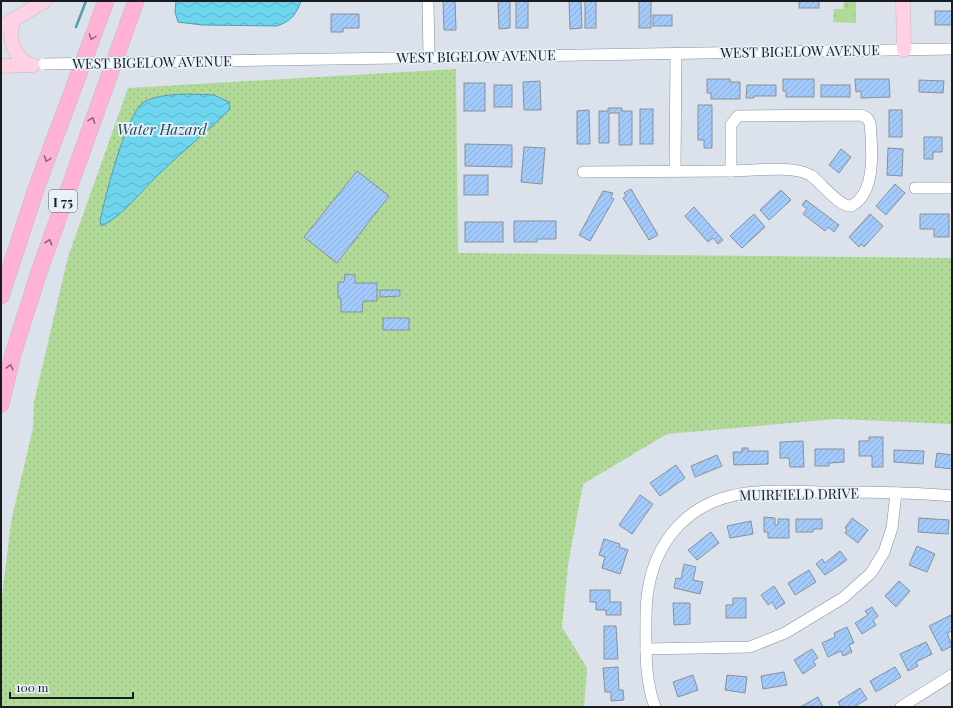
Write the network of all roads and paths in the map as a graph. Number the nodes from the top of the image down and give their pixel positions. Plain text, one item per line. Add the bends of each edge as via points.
1 (45, 1) edge
2 (106, 1) edge
3 (136, 1) edge
4 (428, 1) edge
5 (904, 1) edge
6 (7, 24) edge
7 (952, 49) edge
8 (904, 50) junction
9 (676, 52) junction
10 (429, 57) junction
11 (44, 64) joint
12 (1, 66) edge
13 (28, 66) junction
14 (676, 171) junction
15 (731, 171) junction
16 (582, 172) dead end
17 (915, 188) dead end
18 (952, 188) edge
19 (1, 296) edge
20 (1, 404) edge
21 (896, 492) junction
22 (952, 496) edge
23 (646, 649) junction
24 (952, 675) edge
25 (656, 707) edge
26 (901, 707) edge

1 - 6 main road
2 -> 19 highway, I 75 via 37,186
20 -> 3 highway, I 75 via 39,272
4 - 10 street
5 - 8 main road
6 - 13 main road via 13,48 20,60
7 - 8 street, WEST BIGELOW AVENUE
8 - 9 street, WEST BIGELOW AVENUE
9 - 10 street, WEST BIGELOW AVENUE
9 - 14 street
10 - 11 street, WEST BIGELOW AVENUE, bridge
11 - 13 main road, WEST BIGELOW AVENUE
12 - 13 main road, WEST BIGELOW AVENUE
14 - 15 street
14 - 16 street
15 - 15 street via 799,171 810,175 843,204 851,206 863,196 870,180 869,120 861,116 738,116 731,125
17 - 18 street
21 - 22 street, MUIRFIELD DRIVE
21 - 23 street via 892,528 878,563 862,582 831,605 785,633 750,647
21 - 23 street, MUIRFIELD DRIVE via 753,492 723,498 700,509 672,533 653,565 647,596
23 - 25 street, MUIRFIELD DRIVE via 647,676
24 - 26 street

